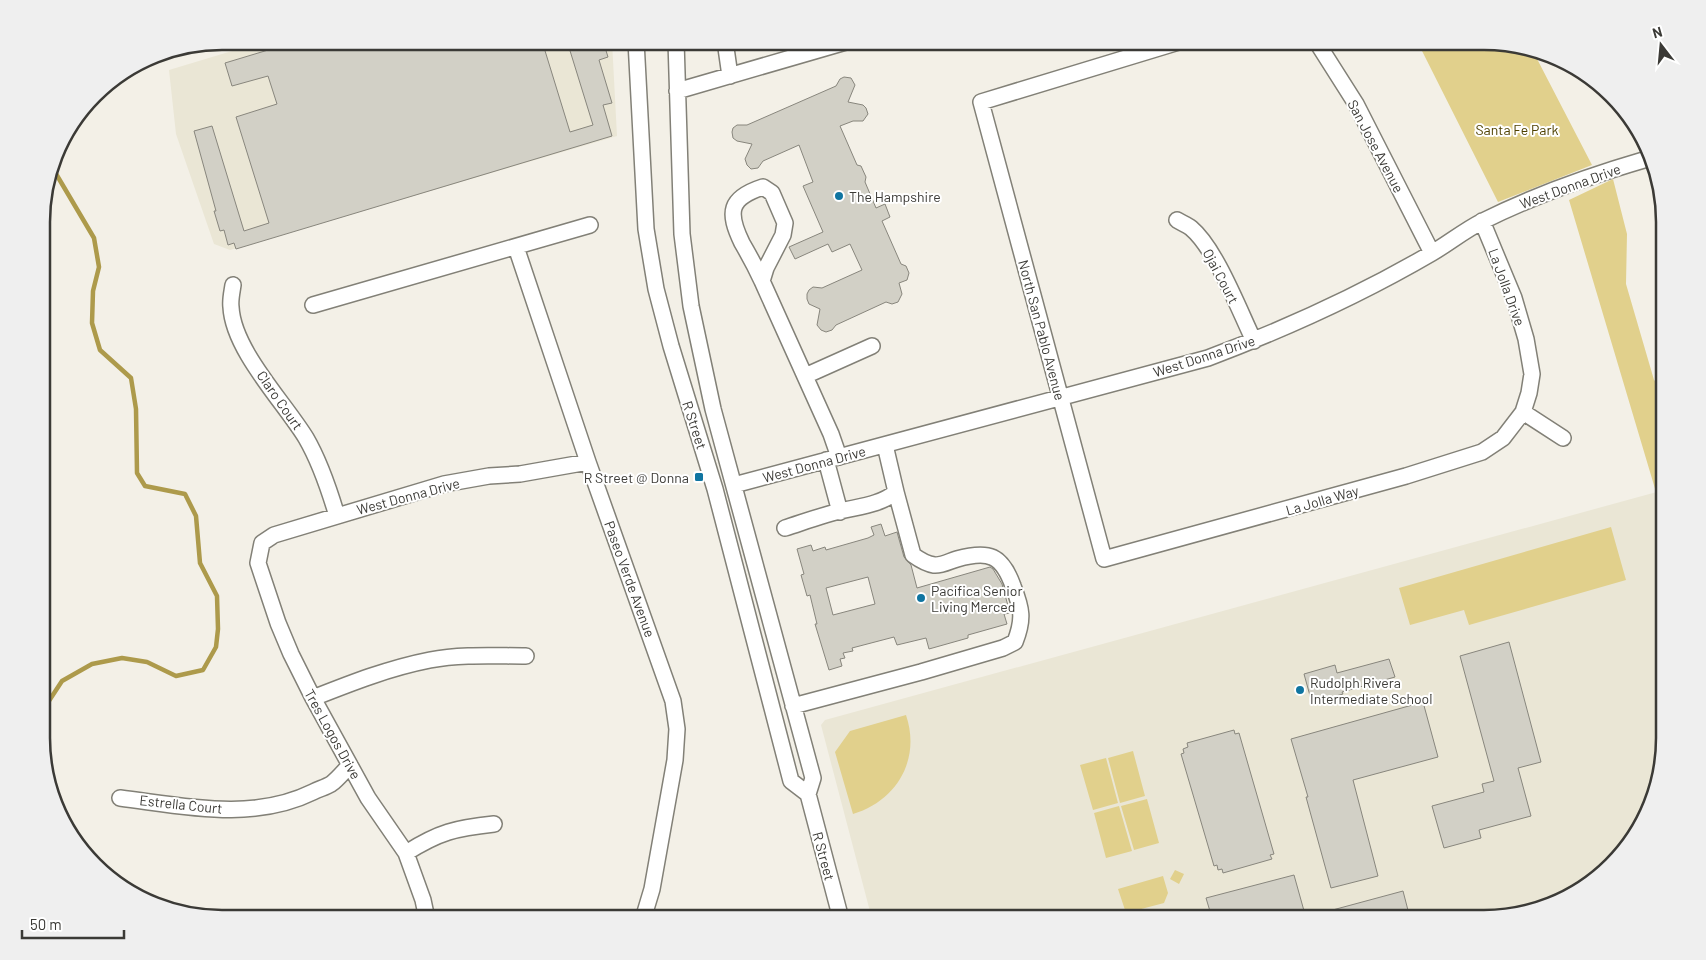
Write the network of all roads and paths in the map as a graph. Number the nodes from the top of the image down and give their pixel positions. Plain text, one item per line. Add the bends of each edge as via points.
1 (636, 50) edge
2 (676, 50) edge
3 (726, 50) edge
4 (818, 50) edge
5 (1126, 50) edge
6 (1322, 50) edge
7 (730, 76) junction
8 (677, 91) junction
9 (1644, 161) edge
10 (1177, 220) dead end
11 (1482, 222) junction
12 (590, 226) dead end
13 (516, 247) junction
14 (1432, 253) junction
15 (762, 281) junction
16 (233, 285) dead end
17 (313, 305) dead end
18 (1254, 341) junction
19 (872, 346) dead end
20 (805, 376) junction
21 (1061, 397) junction
22 (1523, 412) junction
23 (1563, 438) dead end
24 (885, 445) junction
25 (833, 459) junction
26 (588, 462) junction
27 (734, 485) junction
28 (896, 492) junction
29 (840, 512) junction
30 (337, 516) junction
31 (785, 528) dead end
32 (262, 543) joint
33 (1104, 559) joint
34 (526, 656) dead end
35 (313, 698) junction
36 (792, 706) junction
37 (350, 765) junction
38 (808, 794) junction
39 (120, 798) dead end
40 (494, 824) dead end
41 (406, 853) junction
42 (425, 910) edge
43 (646, 910) edge
44 (839, 910) edge

1 - 38 street, R Street via 646,229 656,289 715,489 792,781
2 - 8 street, R Street
3 - 7 street
4 - 7 street
5 - 21 street, North San Pablo Avenue via 981,102
6 - 14 street, San Jose Avenue via 1356,104
7 - 8 street
8 - 27 street, R Street via 682,234 691,306 713,409
9 - 11 street, West Donna Drive via 1558,190
10 - 18 street, Ojai Court via 1205,244
11 - 14 street, West Donna Drive
11 - 22 street, La Jolla Drive via 1514,298 1526,339 1532,374
12 - 13 street
13 - 17 street
13 - 26 street, Paseo Verde Avenue
14 - 18 street, West Donna Drive via 1346,299
15 - 15 street via 784,235 785,223 772,193 763,187 741,197 732,217
15 - 20 street
16 - 30 street, Claro Court via 230,307 235,329 266,382 306,438
18 - 21 street, West Donna Drive via 1208,358
19 - 20 street
20 - 25 street via 831,434
21 - 24 street, West Donna Drive
21 - 33 street, North San Pablo Avenue
22 - 23 street
22 - 33 street, La Jolla Way via 1504,438 1482,452 1396,479
24 - 25 street, West Donna Drive
24 - 28 street
25 - 27 street, West Donna Drive
25 - 29 street
26 - 30 street, West Donna Drive via 444,484
26 - 43 street, Paseo Verde Avenue via 673,701 677,729 675,760
27 - 36 street, R Street
28 - 29 street via 887,499
28 - 36 street via 914,555 922,562 936,566 979,555 992,556 1001,562 1020,604 1021,625 1015,642 966,659
29 - 31 street
30 - 32 street, West Donna Drive via 274,535
32 - 35 street, Tres Logos Drive via 258,563 281,630
34 - 35 street via 431,660 381,672
35 - 37 street, Tres Logos Drive
36 - 38 street, R Street via 813,778
37 - 39 street, Estrella Court via 331,784 299,799 265,808 219,810
37 - 41 street, Tres Logos Drive via 368,798
38 - 44 street, R Street
40 - 41 street via 453,829 427,839
41 - 42 street, Tres Logos Drive

